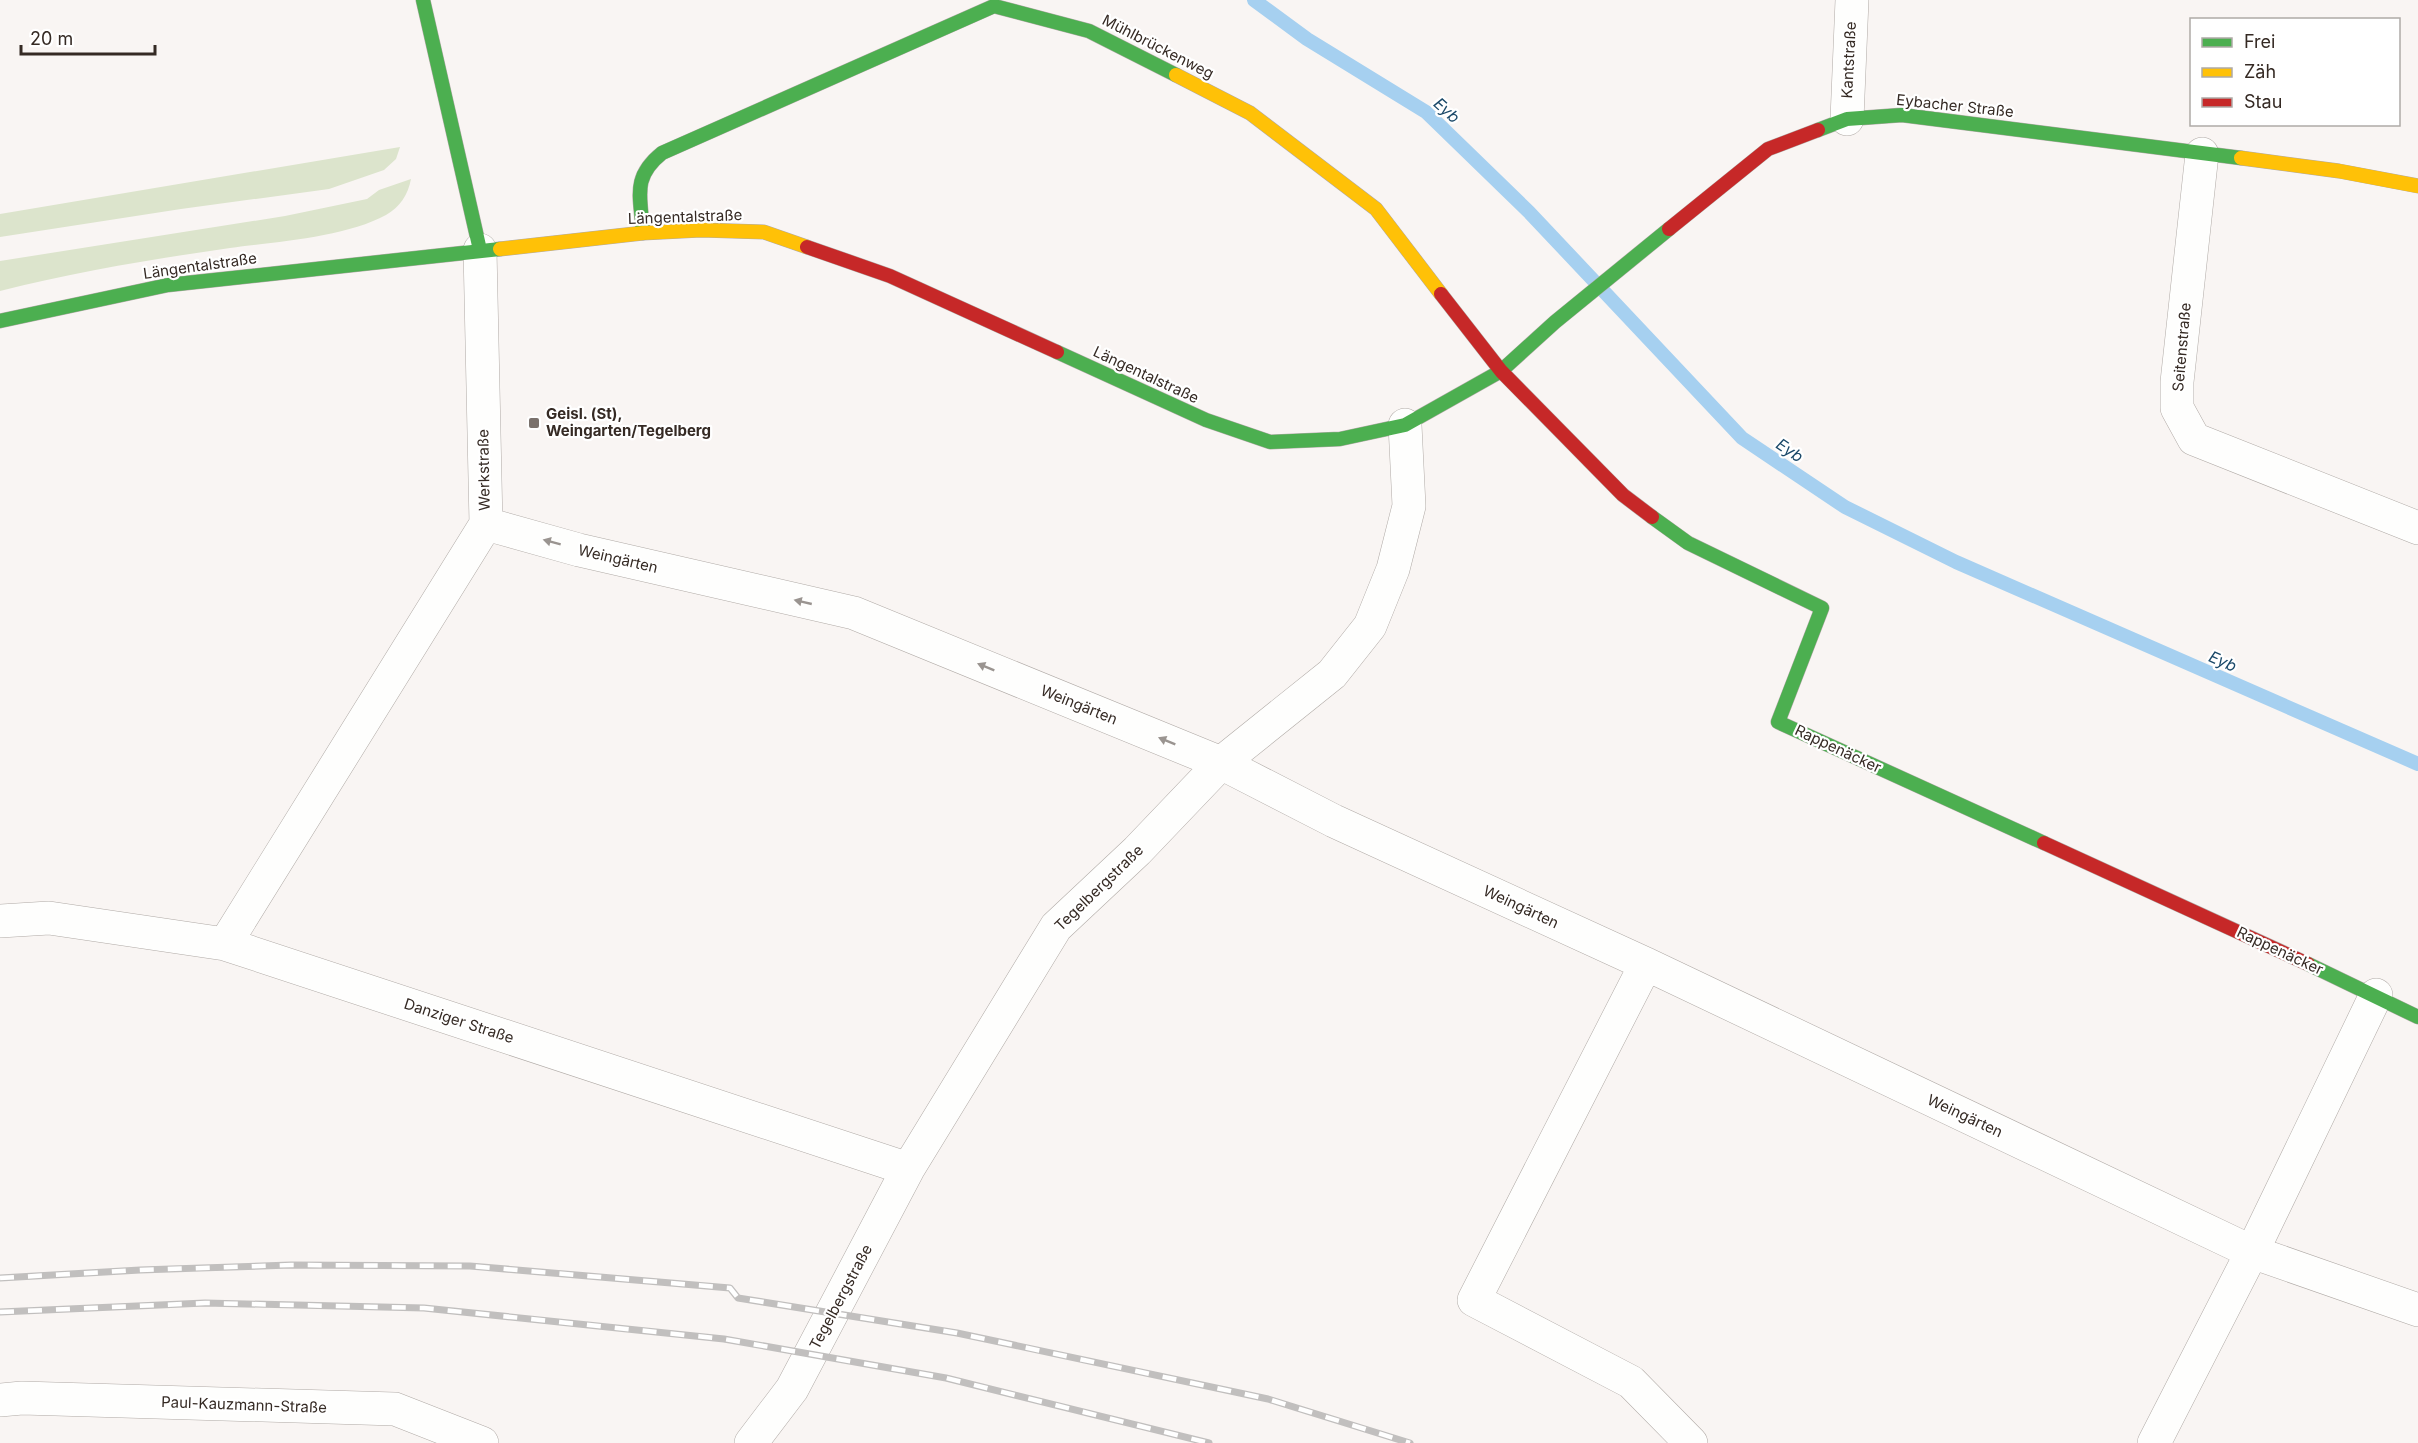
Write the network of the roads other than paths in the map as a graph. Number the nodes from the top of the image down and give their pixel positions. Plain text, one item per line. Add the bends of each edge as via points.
1 (423, 0) edge
2 (1852, 0) edge
3 (1847, 119) junction
4 (2202, 154) junction
5 (2418, 186) edge
6 (643, 233) junction
7 (480, 250) junction
8 (0, 321) edge
9 (1502, 371) junction
10 (1405, 425) junction
11 (486, 524) junction
12 (2418, 528) edge
13 (1221, 763) junction
14 (0, 921) edge
15 (225, 944) junction
16 (1646, 964) junction
17 (2376, 995) junction
18 (2418, 1017) edge
19 (909, 1169) junction
20 (2252, 1252) junction
21 (2418, 1310) edge
22 (0, 1400) edge
23 (482, 1443) edge
24 (751, 1443) edge
25 (1691, 1443) edge
26 (2154, 1443) edge

1 - 7 main road, Werkstraße
2 - 3 street, Kantstraße
3 - 4 main road, Eybacher Straße via 1902,115
3 - 9 main road, Eybacher Straße via 1768,149 1555,322
4 - 5 main road, Eybacher Straße via 2339,171
4 - 12 street, Seitenstraße via 2177,382 2177,408 2194,440
6 - 7 main road, Längentalstraße
6 - 9 main road, Mühlbrückenweg via 639,185 648,164 662,153 994,6 1089,30 1250,113 1376,209
6 - 10 main road, Längentalstraße via 764,232 890,276 1206,420 1270,442 1340,439
7 - 8 main road, Längentalstraße via 168,285
7 - 11 street, Werkstraße
9 - 10 main road, Eybacher Straße
9 - 17 main road, Rappenäcker via 1623,495 1688,543 1822,608 1778,722
10 - 13 street, Tegelbergstraße via 1409,506 1393,569 1370,626 1332,674
13 -> 11 street, Weingärten via 854,613 579,550
11 - 15 street, Werkstraße
13 - 16 street, Weingärten via 1334,821
13 - 19 street, Tegelbergstraße via 1137,851 1056,927
14 - 15 street, Danziger Straße via 49,918
15 - 19 street, Danziger Straße
16 - 20 street, Weingärten
16 - 25 street via 1474,1300 1631,1382
17 - 18 main road, Rappenäcker
17 - 20 street
19 - 24 street, Tegelbergstraße via 792,1389
20 - 21 street, Weingärten
20 - 26 street
22 - 23 street, Paul-Kauzmann-Straße via 394,1409

